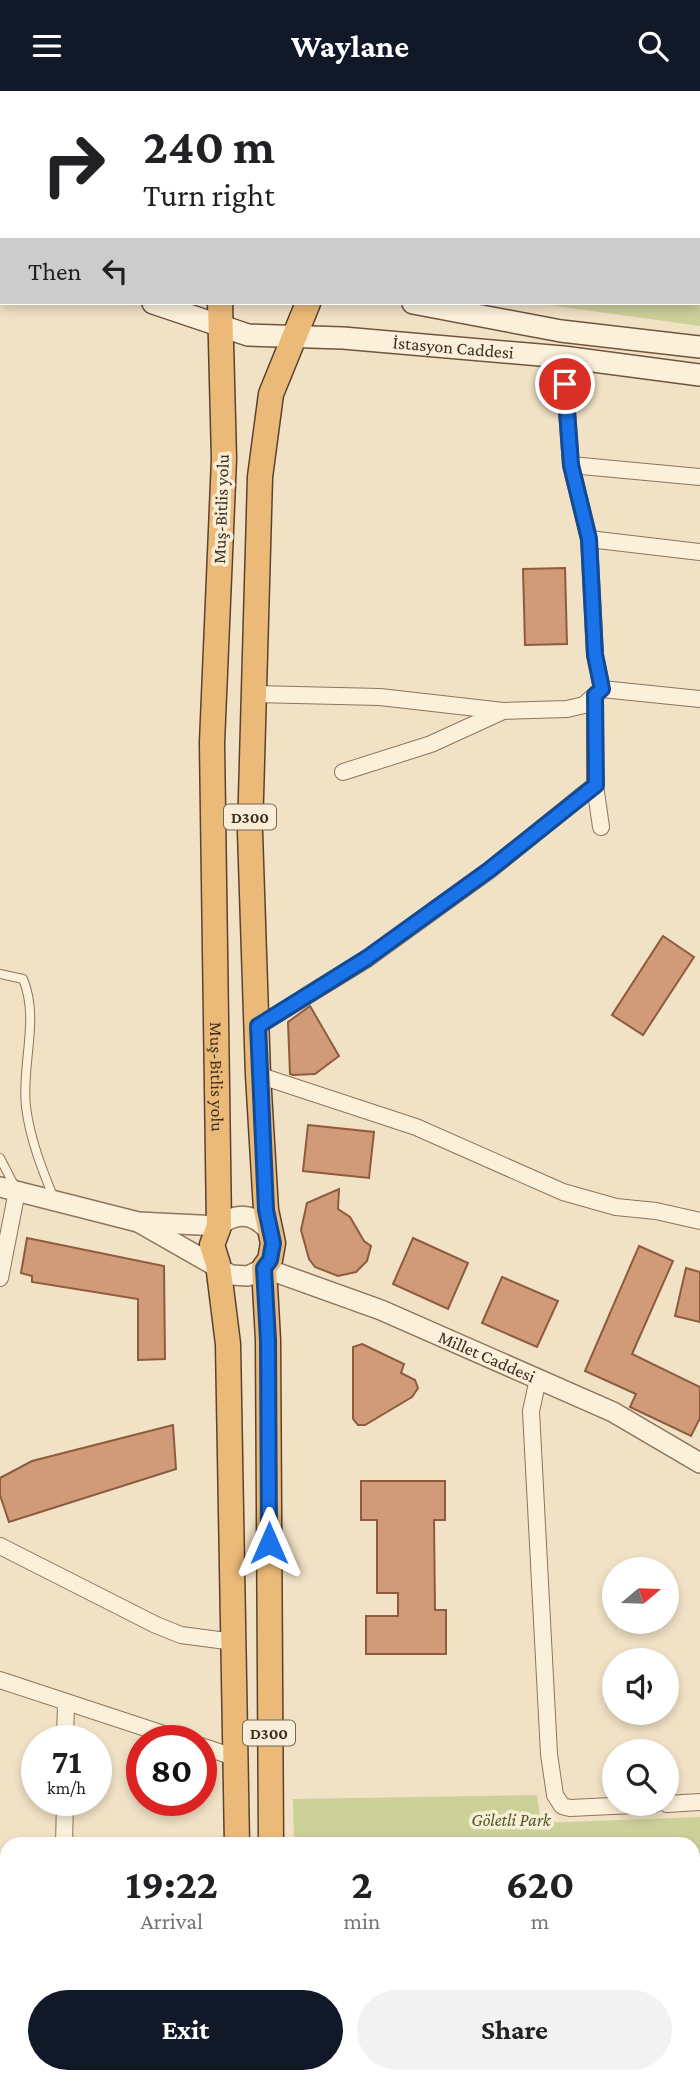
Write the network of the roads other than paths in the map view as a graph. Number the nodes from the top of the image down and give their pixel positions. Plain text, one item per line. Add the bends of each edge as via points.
1 (165, 305) edge
2 (424, 305) edge
3 (219, 314) edge
4 (300, 319) edge
5 (700, 347) edge
6 (563, 357) junction
7 (700, 375) edge
8 (571, 465) junction
9 (700, 477) edge
10 (589, 539) junction
11 (700, 552) edge
12 (598, 692) junction
13 (255, 694) junction
14 (700, 699) edge
15 (503, 711) junction
16 (343, 772) dead end
17 (596, 785) junction
18 (601, 827) dead end
19 (0, 974) edge
20 (258, 1026) junction
21 (258, 1076) junction
22 (0, 1159) edge
23 (8, 1189) edge
24 (54, 1199) junction
25 (700, 1221) edge
26 (138, 1222) junction
27 (219, 1226) junction
28 (268, 1230) junction
29 (218, 1264) junction
30 (264, 1268) junction
31 (0, 1278) edge
32 (538, 1379) junction
33 (700, 1463) edge
34 (0, 1546) edge
35 (234, 1642) junction
36 (0, 1680) edge
37 (66, 1703) junction
38 (65, 1725) edge
39 (135, 1725) edge
40 (217, 1751) edge
41 (237, 1758) junction
42 (700, 1802) edge
43 (679, 1803) edge
44 (602, 1806) edge
45 (65, 1816) edge
46 (64, 1837) edge
47 (237, 1837) edge
48 (271, 1837) edge

1 - 3 main road, İstasyon Caddesi
2 - 5 main road, İstasyon Caddesi via 561,331
3 - 4 main road, İstasyon Caddesi via 248,335
3 - 27 highway, Muş-Bitlis yolu / D300 via 224,459 212,743
4 - 6 main road, İstasyon Caddesi via 343,338
4 - 13 highway, D300 via 271,394 260,477
6 - 7 main road, İstasyon Caddesi
6 - 8 street
8 - 9 street
8 - 10 street
10 - 11 street
10 - 12 street
12 - 14 street
12 - 15 street via 584,705 567,709
12 - 17 street
13 - 15 street via 380,697
13 - 20 highway, D300 via 250,832
15 - 16 street via 431,744
17 - 18 street
17 - 20 street via 367,958
19 - 24 lane via 23,979 30,997 26,1105 37,1155
20 - 21 highway, D300
21 - 25 street via 416,1127 563,1192
21 - 28 highway, D300
22 - 23 lane
23 - 24 street
23 - 31 street
24 - 26 street
26 - 27 street
26 - 29 street
27 - 28 street via 242,1215
27 - 29 highway, Muş-Bitlis yolu / D300 via 212,1245
28 - 30 highway, D300 via 273,1250
29 - 30 street via 240,1276
29 - 35 highway, Muş-Bitlis yolu / D300 via 228,1344
30 - 32 street, Millet Caddesi via 381,1310
30 - 48 highway, D300
32 - 33 street, Millet Caddesi via 613,1412
32 - 44 street via 531,1411 555,1795 562,1806 570,1808
34 - 35 street via 169,1630
35 - 41 highway, Muş-Bitlis yolu / D300
36 - 37 street
37 - 38 street
37 - 39 street
40 - 41 street
41 - 47 highway, Muş-Bitlis yolu / D300
42 - 43 street
45 - 46 street

